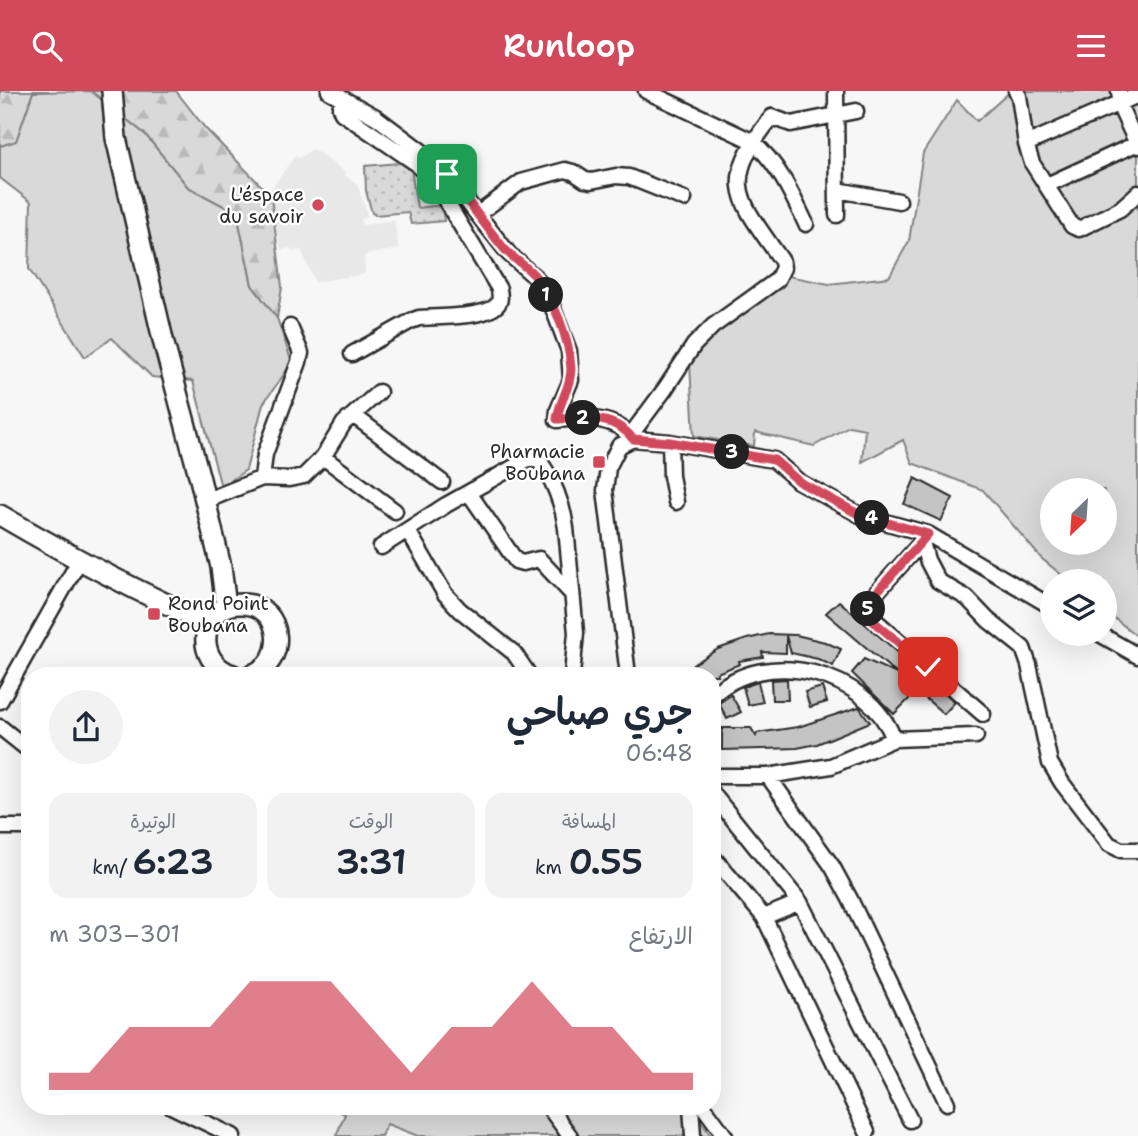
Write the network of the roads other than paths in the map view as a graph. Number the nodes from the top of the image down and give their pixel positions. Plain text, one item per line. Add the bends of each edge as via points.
1 (112, 91) edge
2 (329, 91) edge
3 (646, 91) edge
4 (836, 91) edge
5 (1022, 93) edge
6 (1138, 95) edge
7 (1120, 97) edge
8 (344, 99) junction
9 (856, 111) dead end
10 (836, 114) junction
11 (752, 141) junction
12 (1026, 144) junction
13 (1138, 144) edge
14 (1046, 185) junction
15 (837, 190) junction
16 (1138, 193) edge
17 (684, 199) dead end
18 (900, 201) dead end
19 (478, 214) junction
20 (837, 215) dead end
21 (806, 224) dead end
22 (290, 327) dead end
23 (352, 354) dead end
24 (379, 392) dead end
25 (353, 415) junction
26 (631, 438) junction
27 (670, 442) junction
28 (323, 457) junction
29 (262, 478) junction
30 (443, 482) dead end
31 (469, 493) junction
32 (205, 501) junction
33 (676, 502) dead end
34 (395, 511) dead end
35 (0, 515) edge
36 (408, 531) junction
37 (925, 538) junction
38 (381, 547) dead end
39 (79, 561) junction
40 (571, 593) junction
41 (1040, 600) edge
42 (235, 606) junction
43 (207, 629) junction
44 (1117, 644) edge
45 (1138, 656) edge
46 (218, 667) edge
47 (267, 667) edge
48 (524, 667) edge
49 (573, 667) edge
50 (627, 667) edge
51 (721, 689) edge
52 (0, 701) edge
53 (983, 714) dead end
54 (0, 727) edge
55 (976, 736) dead end
56 (894, 739) junction
57 (21, 744) edge
58 (721, 776) edge
59 (768, 776) junction
60 (721, 804) edge
61 (0, 827) edge
62 (21, 827) edge
63 (1138, 850) edge
64 (721, 867) edge
65 (800, 902) junction
66 (764, 917) junction
67 (947, 1103) dead end
68 (190, 1115) edge
69 (555, 1115) edge
70 (692, 1115) edge
71 (710, 1115) edge
72 (910, 1120) dead end
73 (867, 1132) dead end
74 (233, 1136) edge
75 (570, 1136) edge
76 (693, 1136) edge
77 (725, 1136) edge

1 - 32 main road via 116,138
2 - 8 street
3 - 11 street
4 - 10 street
5 - 12 street
6 - 7 street
7 - 12 street
7 - 13 street
8 - 19 street via 436,162
8 - 23 street via 342,113 409,157 440,191 500,297 494,308 480,313 411,321
9 - 10 street
10 - 11 street via 791,124 772,117
10 - 15 street
11 - 21 street via 772,160
11 - 26 street via 738,188 747,210 782,261 780,274 694,345
12 - 14 street
13 - 14 street
14 - 16 street via 1072,226 1079,229 1120,209
15 - 18 street
15 - 20 street
17 - 19 street via 629,177 591,181 565,170 521,182
19 - 26 street via 509,254 536,278 558,318 569,351 571,380 557,419 600,419 625,428
22 - 29 street via 301,353 265,454
24 - 25 street
25 - 28 street
25 - 30 street
26 - 27 street
26 - 50 street via 619,446 608,468 606,490
27 - 33 street
27 - 37 street via 774,460 798,481 860,515
28 - 29 street via 304,476
28 - 34 street
29 - 32 street
31 - 36 street
31 - 40 street via 516,561 539,559
31 - 40 street via 530,458 539,461 564,513
32 - 42 main road
35 - 39 main road
36 - 38 street
36 - 48 street via 445,594 514,653
37 - 41 street
37 - 53 street via 868,602 870,616
37 - 63 street via 929,567 938,581 967,598 1023,647 1049,763 1062,783 1109,844
39 - 43 main road
39 - 52 street
40 - 49 street via 576,633
42 - 43 main road via 217,613
42 - 47 main road via 262,611 271,619 278,643
43 - 46 main road via 205,647
44 - 45 street
51 - 56 street via 734,678 756,671 776,668 816,674 833,679 870,703
54 - 57 street
55 - 56 street
56 - 59 street via 831,767
58 - 59 street
59 - 67 street via 832,866
60 - 65 street
61 - 62 street
64 - 66 street
65 - 66 street
65 - 72 street
66 - 73 street
68 - 74 street
69 - 75 street
70 - 76 street
71 - 77 street

